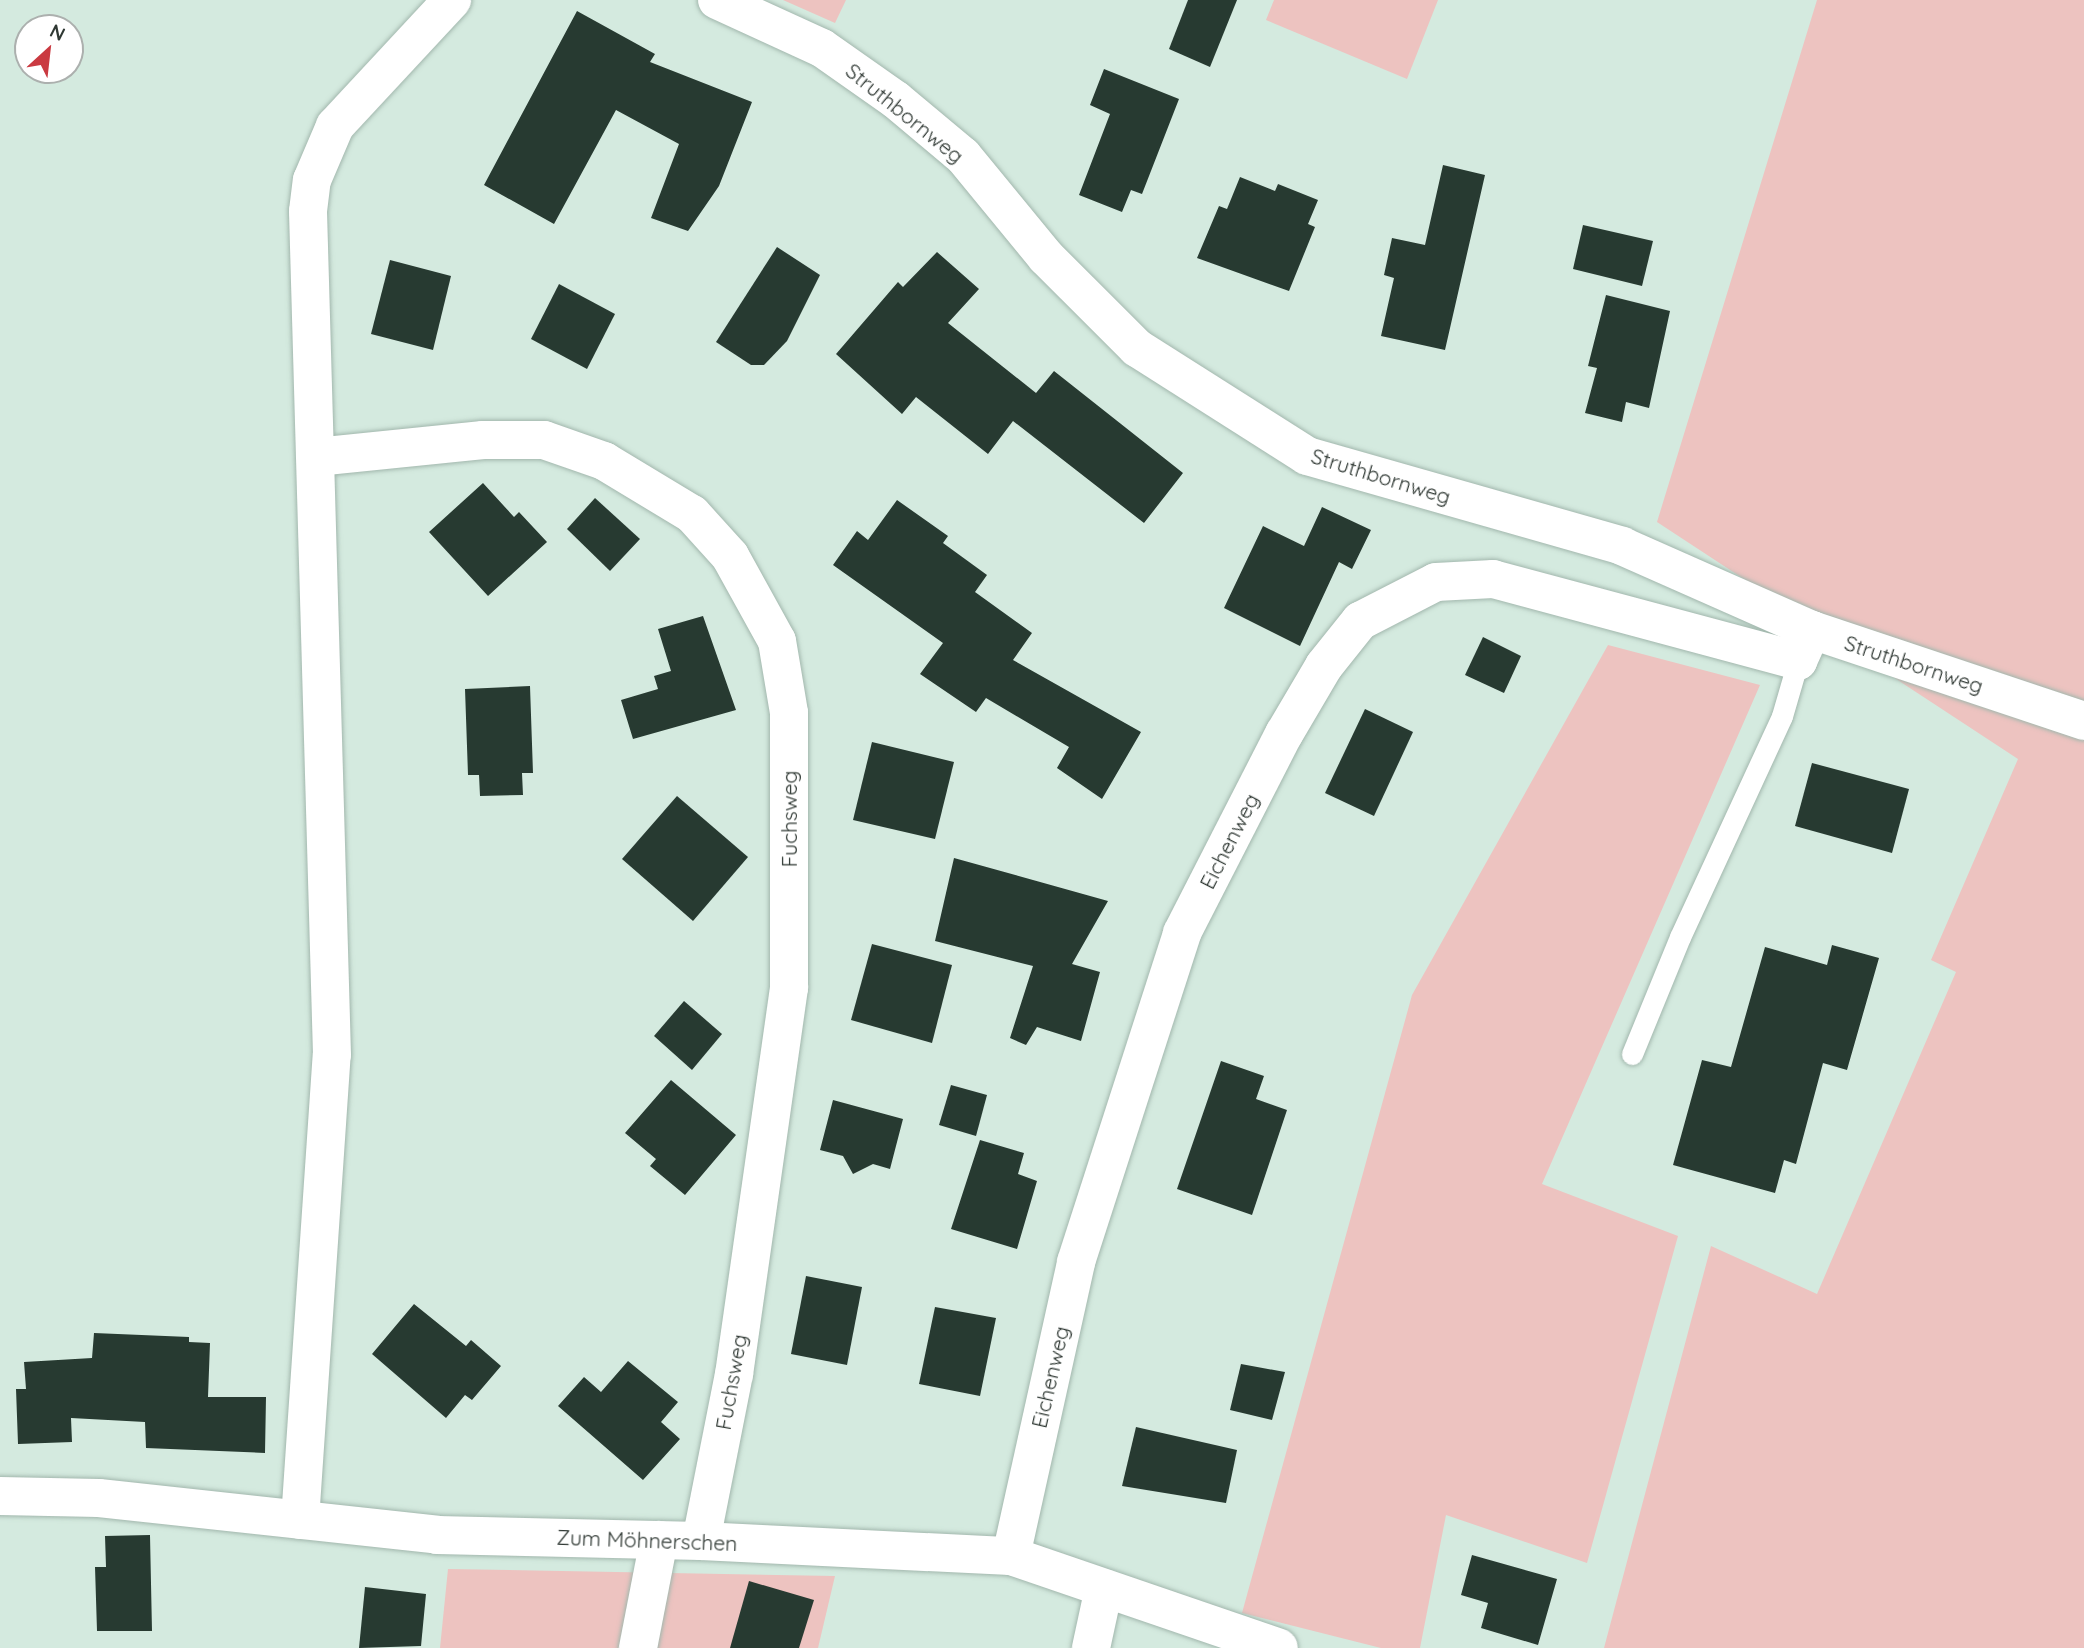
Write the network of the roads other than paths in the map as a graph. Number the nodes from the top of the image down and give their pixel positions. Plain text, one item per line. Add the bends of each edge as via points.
1 (452, 0) edge
2 (717, 0) edge
3 (316, 457) junction
4 (1805, 646) junction
5 (2084, 721) edge
6 (1632, 1054) dead end
7 (0, 1496) edge
8 (300, 1520) junction
9 (660, 1540) junction
10 (701, 1541) junction
11 (1011, 1556) junction
12 (1104, 1588) junction
13 (638, 1648) edge
14 (1091, 1648) edge
15 (1279, 1648) edge

1 - 3 street via 335,126 312,180 308,211
2 - 4 street, Struthbornweg via 822,48 896,100 963,156 1046,257 1137,348 1307,456 1622,546
3 - 8 street via 332,1055
3 - 10 street, Fuchsweg via 427,443 531,440 604,461 692,514 730,556 777,641 789,713 789,988 734,1374
4 - 5 street, Struthbornweg
4 - 6 lane via 1782,716 1680,937
4 - 11 street, Eichenweg via 1493,579 1436,582 1360,621 1324,666 1284,734 1181,933 1076,1262
7 - 8 street, Zum Möhnerschen via 99,1498
8 - 9 street, Zum Möhnerschen via 437,1535
9 - 10 street, Zum Möhnerschen
9 - 13 street
10 - 11 street, Zum Möhnerschen
11 - 12 street, Zum Möhnerschen
12 - 14 street
12 - 15 street, Zum Möhnerschen

